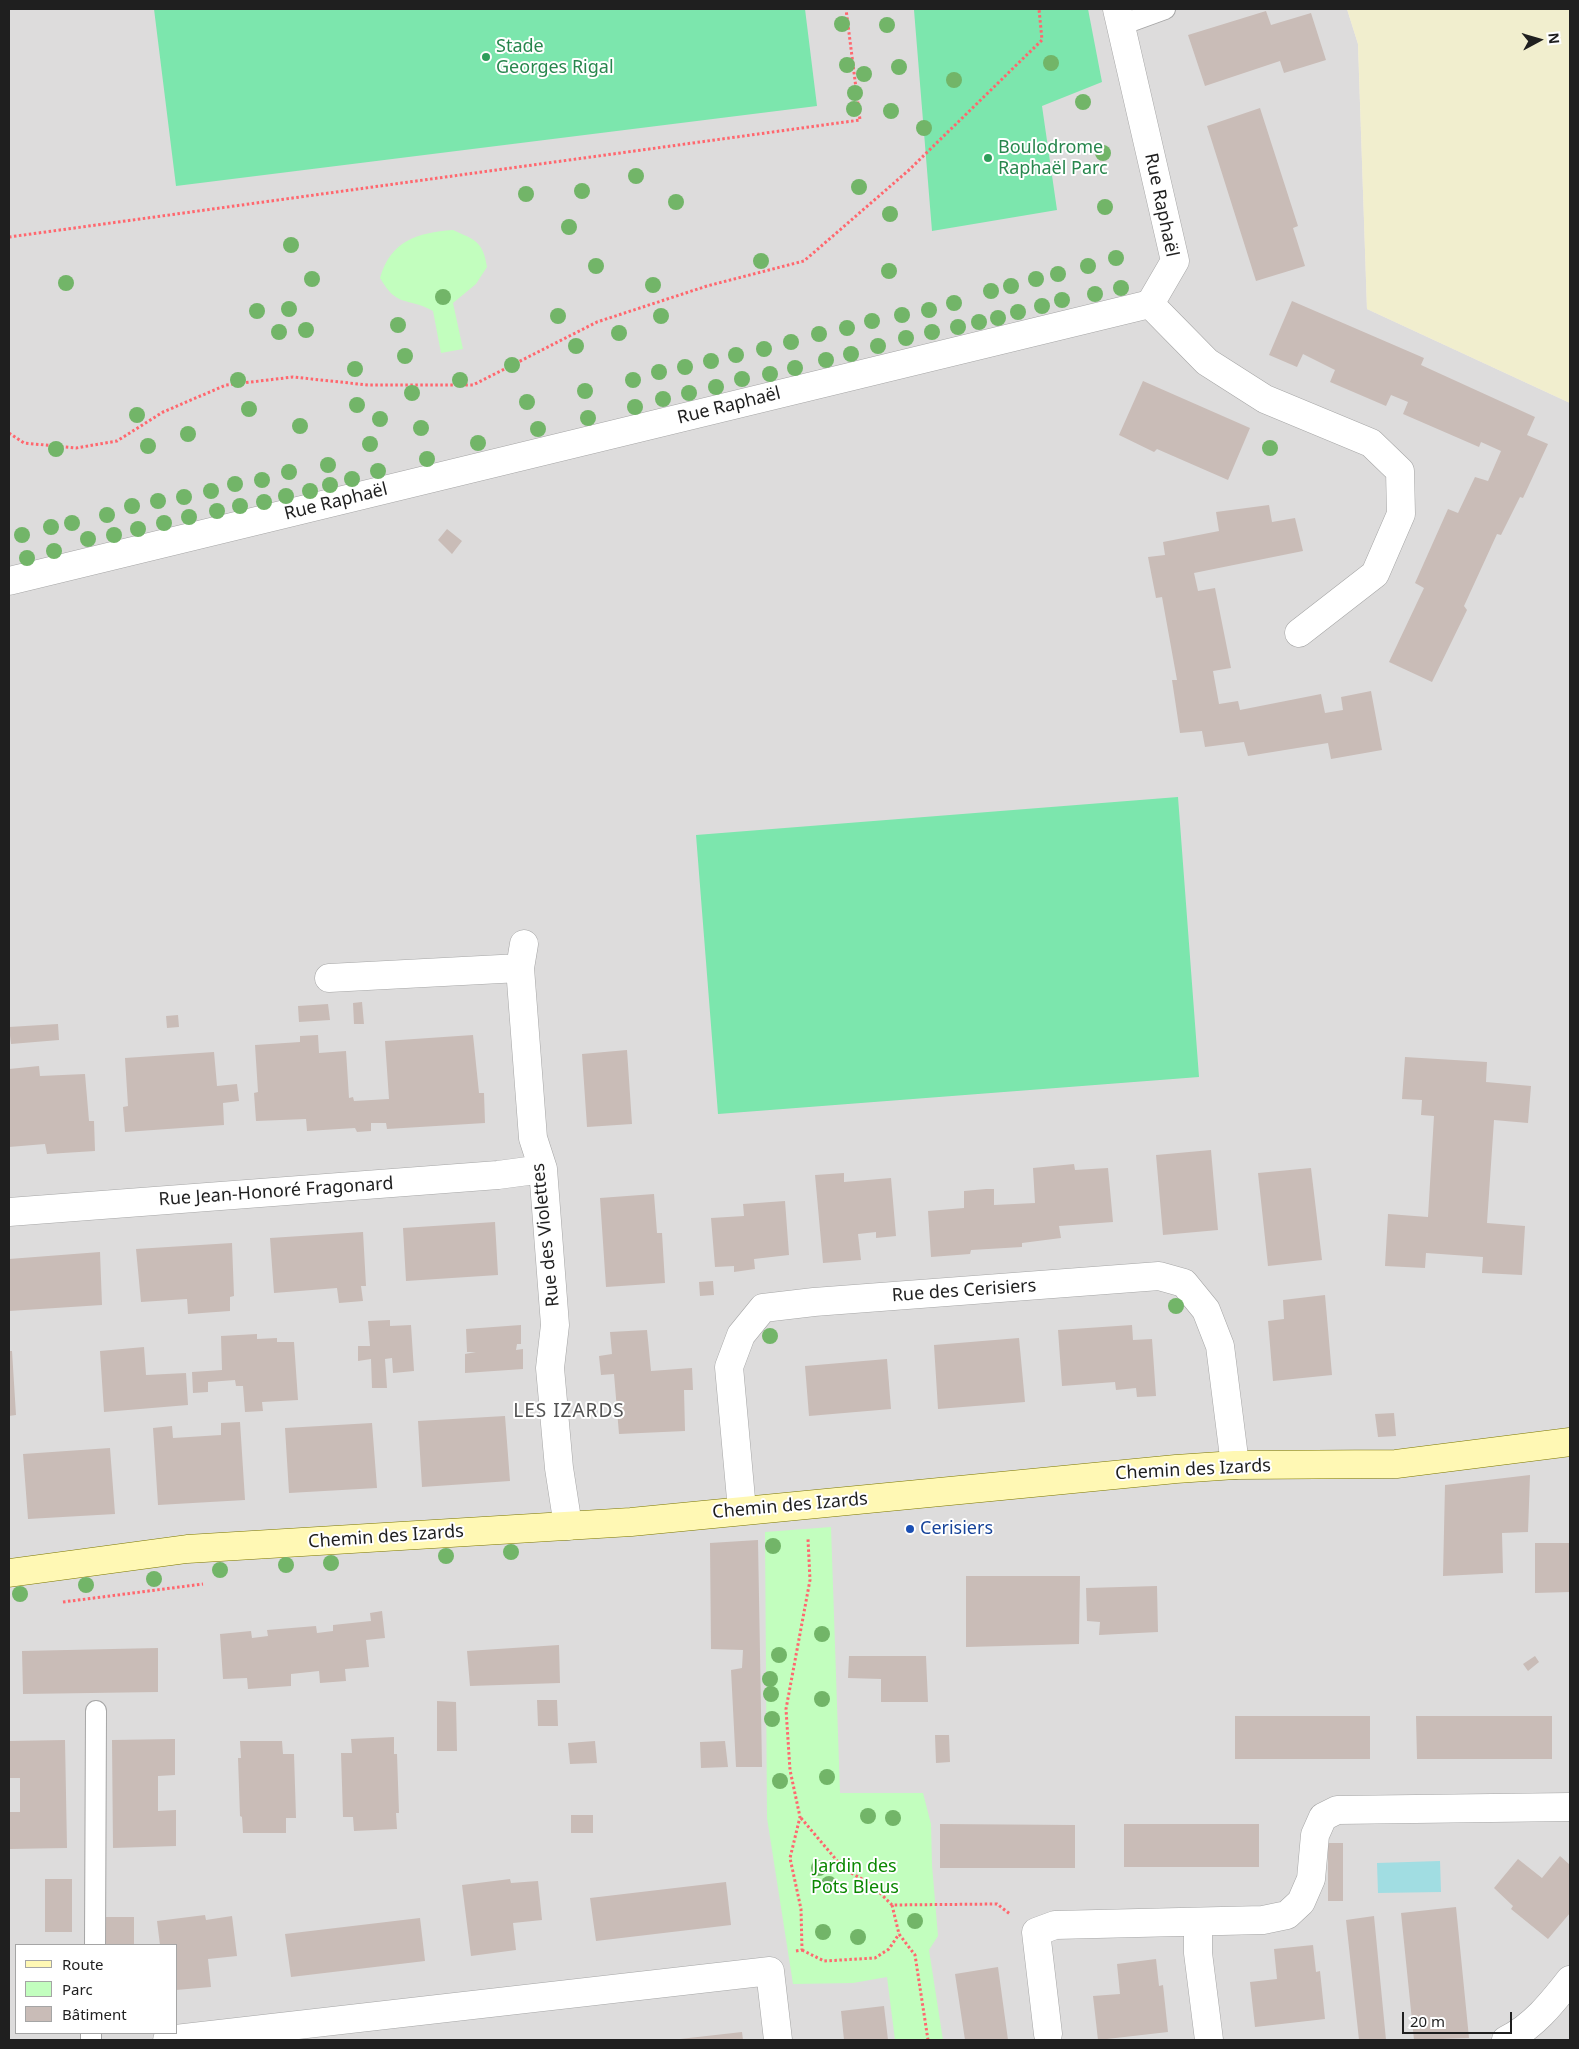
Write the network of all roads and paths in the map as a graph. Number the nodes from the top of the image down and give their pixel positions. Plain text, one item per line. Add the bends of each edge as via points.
1 (846, 9) edge
2 (1039, 9) edge
3 (1165, 9) edge
4 (1119, 17) edge
5 (9, 237) edge
6 (1150, 304) junction
7 (9, 434) edge
8 (9, 581) edge
9 (1299, 633) dead end
10 (329, 978) dead end
11 (542, 1169) junction
12 (9, 1212) edge
13 (1570, 1442) edge
14 (1235, 1465) junction
15 (806, 1506) junction
16 (742, 1510) junction
17 (568, 1526) junction
18 (9, 1573) edge
19 (96, 1711) dead end
20 (1570, 1807) edge
21 (800, 1817) junction
22 (892, 1905) junction
23 (1198, 1922) junction
24 (1036, 1932) junction
25 (899, 1934) junction
26 (95, 1944) edge
27 (802, 1950) junction
28 (770, 1971) junction
29 (1570, 1980) edge
30 (1048, 2034) dead end
31 (167, 2040) edge
32 (778, 2040) edge
33 (928, 2040) edge
34 (1209, 2040) edge
35 (1506, 2040) edge

1 - 5 path via 860,120
2 - 7 path via 1042,40 909,170 804,261 707,286 597,322 473,385 368,385 293,377 226,385 163,412 117,442 76,448 24,443
3 - 4 lane
4 - 6 street, Rue Raphaël via 1175,261
6 - 8 street, Rue Raphaël
6 - 9 street via 1207,362 1265,399 1371,443 1400,471 1401,514 1375,574
10 - 11 street, Rue des Violettes via 522,956 533,1138
11 - 12 street, Rue Jean-Honoré Fragonard
11 - 17 street, Rue des Violettes via 555,1325 550,1368
13 - 14 street, Chemin des Izards via 1396,1464
14 - 15 street, Chemin des Izards via 966,1488
14 - 16 street, Rue des Cerisiers via 1220,1346 1206,1310 1184,1283 1159,1276 814,1302 763,1308 741,1335 729,1367
15 - 16 street, Chemin des Izards
15 - 21 path via 810,1580 786,1709 790,1770
16 - 17 street, Chemin des Izards
17 - 18 street, Chemin des Izards via 187,1550
19 - 26 lane
20 - 23 street via 1338,1810 1323,1817 1315,1835 1311,1879 1301,1902 1287,1915 1262,1920
21 - 22 path via 844,1868 871,1884
21 - 27 path via 790,1858 801,1909
22 - 24 path via 997,1904
22 - 25 path
23 - 24 street via 1055,1925
23 - 34 street via 1198,1953
24 - 30 street
25 - 27 path via 889,1949 875,1958 824,1961
25 - 33 path via 915,1955
27 - 28 path via 782,1952
28 - 31 street
28 - 32 street
29 - 35 street via 1521,2033

